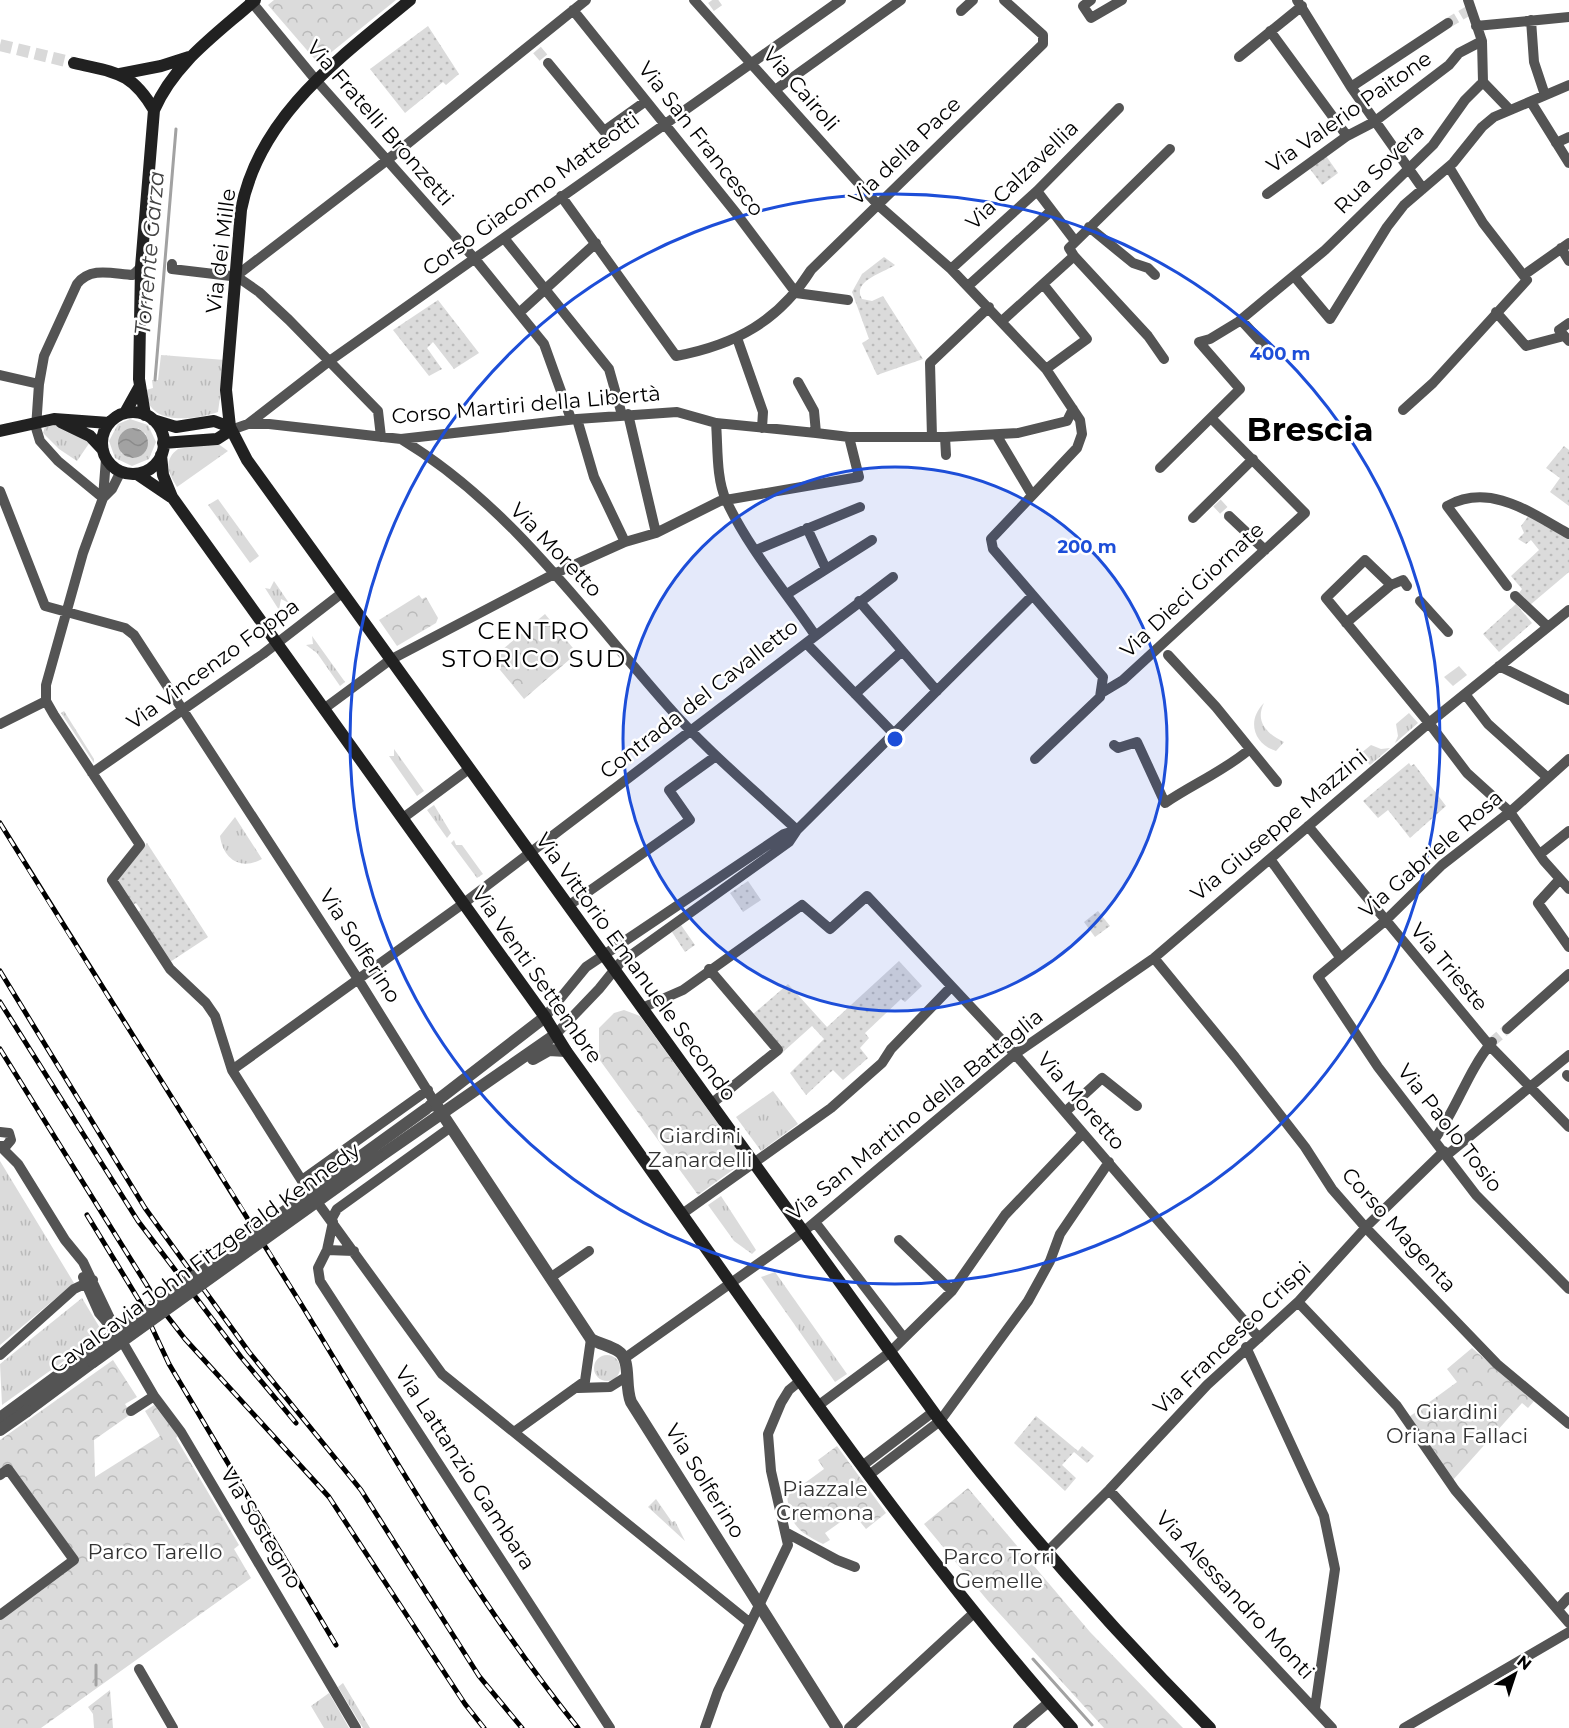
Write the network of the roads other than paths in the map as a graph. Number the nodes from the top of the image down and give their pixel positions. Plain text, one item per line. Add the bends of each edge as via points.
1 (410, 0) edge
2 (586, 0) edge
3 (694, 0) edge
4 (841, 0) edge
5 (901, 0) edge
6 (973, 0) edge
7 (1004, 0) edge
8 (1091, 0) edge
9 (1122, 0) edge
10 (252, 1) edge
11 (1299, 3) edge
12 (1469, 6) edge
13 (573, 10) junction
14 (961, 11) dead end
15 (1569, 17) edge
16 (1531, 20) junction
17 (1448, 23) tunnel mouth
18 (1476, 26) junction
19 (1270, 31) junction
20 (1482, 41) junction
21 (189, 57) junction
22 (1239, 57) dead end
23 (752, 62) junction
24 (74, 63) tunnel mouth
25 (548, 63) tunnel mouth
26 (120, 74) junction
27 (315, 79) junction
28 (1483, 82) junction
29 (1569, 85) edge
30 (1351, 87) junction
31 (776, 90) junction
32 (1545, 95) junction
33 (646, 101) junction
34 (1531, 102) junction
35 (1119, 108) dead end
36 (154, 110) junction
37 (1510, 110) junction
38 (1374, 122) junction
39 (663, 123) junction
40 (1347, 136) junction
41 (1569, 137) edge
42 (1556, 143) junction
43 (1170, 149) dead end
44 (386, 161) junction
45 (1569, 163) edge
46 (1449, 167) junction
47 (1408, 171) junction
48 (1423, 189) junction
49 (1037, 191) junction
50 (1267, 194) dead end
51 (561, 196) junction
52 (878, 205) junction
53 (1051, 211) junction
54 (1089, 227) junction
55 (504, 238) junction
56 (1075, 241) junction
57 (596, 243) junction
58 (1565, 246) edge
59 (1074, 256) junction
60 (475, 259) junction
61 (1569, 261) edge
62 (172, 264) dead end
63 (141, 267) junction
64 (951, 269) junction
65 (1155, 275) dead end
66 (1524, 275) junction
67 (233, 276) junction
68 (1294, 276) junction
69 (1043, 284) junction
70 (968, 286) junction
71 (544, 290) junction
72 (796, 293) junction
73 (848, 300) dead end
74 (989, 307) junction
75 (1496, 312) junction
76 (519, 313) junction
77 (1241, 320) junction
78 (1002, 321) junction
79 (1569, 324) edge
80 (736, 338) junction
81 (1566, 339) edge
82 (1263, 345) dead end
83 (1164, 359) dead end
84 (328, 362) junction
85 (1046, 369) junction
86 (0, 375) edge
87 (798, 382) dead end
88 (39, 384) junction
89 (140, 386) junction
90 (1073, 409) junction
91 (1403, 410) dead end
92 (125, 413) junction
93 (625, 414) junction
94 (149, 418) junction
95 (54, 419) junction
96 (574, 419) junction
97 (1212, 419) junction
98 (38, 423) junction
99 (109, 423) junction
100 (716, 423) junction
101 (1064, 423) junction
102 (237, 426) junction
103 (762, 428) junction
104 (0, 431) edge
105 (816, 434) junction
106 (381, 436) junction
107 (998, 436) junction
108 (849, 437) junction
109 (932, 437) junction
110 (945, 437) junction
111 (400, 439) junction
112 (1082, 440) junction
113 (162, 449) junction
114 (104, 454) junction
115 (946, 455) dead end
116 (1253, 459) junction
117 (1160, 468) dead end
118 (120, 471) junction
119 (136, 474) junction
120 (0, 491) edge
121 (1032, 495) junction
122 (104, 498) junction
123 (172, 498) junction
124 (726, 500) junction
125 (860, 507) dead end
126 (1229, 516) tunnel mouth
127 (1193, 518) dead end
128 (807, 528) junction
129 (656, 533) junction
130 (1569, 534) edge
131 (872, 540) dead end
132 (625, 542) junction
133 (756, 550) junction
134 (1265, 550) junction
135 (826, 569) junction
136 (556, 573) junction
137 (893, 577) dead end
138 (1405, 583) dead end
139 (1390, 585) junction
140 (1507, 586) dead end
141 (342, 593) junction
142 (787, 594) junction
143 (1032, 596) junction
144 (1515, 596) dead end
145 (859, 601) junction
146 (1420, 601) dead end
147 (1569, 610) edge
148 (66, 613) junction
149 (1346, 623) junction
150 (1548, 627) junction
151 (1448, 632) dead end
152 (815, 635) junction
153 (278, 643) junction
154 (806, 643) junction
155 (901, 652) junction
156 (1168, 655) dead end
157 (390, 660) junction
158 (1499, 666) junction
159 (936, 691) junction
160 (1103, 692) junction
161 (855, 694) junction
162 (1465, 694) junction
163 (1569, 700) edge
164 (46, 701) junction
165 (325, 708) junction
166 (183, 711) junction
167 (1429, 723) junction
168 (0, 724) edge
169 (691, 731) junction
170 (894, 734) junction
171 (1114, 745) dead end
172 (1250, 749) junction
173 (716, 756) junction
174 (1035, 759) dead end
175 (1569, 759) edge
176 (469, 769) junction
177 (92, 773) junction
178 (1548, 778) junction
179 (1277, 782) dead end
180 (1510, 812) junction
181 (403, 818) junction
182 (1308, 826) junction
183 (797, 830) junction
184 (1569, 831) edge
185 (530, 854) junction
186 (1540, 854) junction
187 (1270, 859) junction
188 (1560, 879) junction
189 (1569, 889) edge
190 (465, 903) junction
191 (568, 906) junction
192 (1384, 921) junction
193 (1569, 947) edge
194 (603, 954) junction
195 (1340, 957) junction
196 (1154, 958) junction
197 (614, 968) junction
198 (709, 969) junction
199 (1318, 977) joint
200 (1568, 977) edge
201 (358, 979) junction
202 (951, 987) junction
203 (642, 1008) junction
204 (545, 1017) junction
205 (1507, 1029) tunnel mouth
206 (555, 1035) junction
207 (1491, 1044) junction
208 (566, 1051) junction
209 (1015, 1054) junction
210 (1569, 1055) edge
211 (507, 1068) junction
212 (232, 1070) junction
213 (1563, 1071) edge
214 (1530, 1088) junction
215 (428, 1090) junction
216 (711, 1104) junction
217 (1137, 1106) dead end
218 (434, 1111) junction
219 (1065, 1112) junction
220 (451, 1127) junction
221 (1569, 1127) edge
222 (1, 1130) edge
223 (1083, 1133) junction
224 (1434, 1140) junction
225 (4, 1145) edge
226 (1445, 1153) junction
227 (1109, 1162) junction
228 (754, 1164) junction
229 (302, 1180) junction
230 (682, 1214) junction
231 (332, 1221) junction
232 (815, 1222) junction
233 (1366, 1228) junction
234 (803, 1232) junction
235 (899, 1240) dead end
236 (327, 1250) junction
237 (354, 1251) junction
238 (589, 1251) dead end
239 (550, 1278) junction
240 (90, 1281) junction
241 (731, 1283) junction
242 (1569, 1289) edge
243 (952, 1291) junction
244 (1298, 1302) junction
245 (904, 1338) junction
246 (1259, 1338) junction
247 (591, 1339) junction
248 (1246, 1347) junction
249 (889, 1353) junction
250 (0, 1355) edge
251 (625, 1358) junction
252 (626, 1377) junction
253 (800, 1381) junction
254 (578, 1388) junction
255 (154, 1396) junction
256 (819, 1405) junction
257 (131, 1411) dead end
258 (936, 1416) junction
259 (0, 1419) edge
260 (1569, 1424) edge
261 (4, 1432) edge
262 (514, 1432) junction
263 (865, 1471) junction
264 (0, 1475) edge
265 (1109, 1490) junction
266 (785, 1532) junction
267 (1047, 1552) junction
268 (855, 1567) dead end
269 (1569, 1598) edge
270 (759, 1603) junction
271 (1558, 1609) junction
272 (736, 1610) junction
273 (975, 1612) junction
274 (0, 1614) edge
275 (750, 1623) junction
276 (1569, 1623) edge
277 (1569, 1632) edge
278 (139, 1669) dead end
279 (1049, 1702) junction
280 (1315, 1708) junction
281 (173, 1728) edge
282 (356, 1728) edge
283 (610, 1728) edge
284 (705, 1728) edge
285 (837, 1728) edge
286 (849, 1728) edge
287 (1017, 1728) edge
288 (1072, 1728) edge
289 (1210, 1728) edge
290 (1332, 1728) edge
291 (1404, 1728) edge

1 - 27 main road, Via dei Mille
2 - 13 street
3 - 23 street, Via Cairoli via 708,9
4 - 23 street, Corso Giacomo Matteotti
5 - 31 street
6 - 14 street
7 - 52 street, Via della Pace via 1045,40
8 - 9 street via 1083,6 1091,18
10 - 21 main road
10 - 27 street, Via Fratelli Bronzetti
11 - 19 street
11 - 30 street
12 - 18 street
13 - 33 street, Via San Francesco
13 - 44 street via 535,47
15 - 16 street
16 - 18 street
16 - 32 street via 1534,62
17 - 30 street
18 - 20 street
19 - 22 street
19 - 40 street
20 - 28 street
20 - 38 street, Via Valerio Paitone via 1459,53 1449,65
21 - 26 main road
21 - 36 main road
23 - 31 street, Via Cairoli
23 - 39 street, Corso Giacomo Matteotti
24 - 26 main road
25 - 33 street via 604,131
26 - 36 main road via 138,85
27 - 44 street, Via Fratelli Bronzetti
27 - 67 main road, Via dei Mille via 256,162 242,210
28 - 37 street
28 - 47 street, Rua Sovera
29 - 32 street
30 - 38 street
31 - 52 street, Via Cairoli
32 - 34 street
33 - 39 street, Via San Francesco
34 - 37 street
34 - 42 street
35 - 49 street, Via Calzavellia
36 - 63 main road
37 - 46 street via 1482,127
38 - 40 street, Via Valerio Paitone
38 - 47 street
39 - 51 street, Corso Giacomo Matteotti
39 - 72 street, Via San Francesco
40 - 50 street, Via Valerio Paitone
41 - 42 street
42 - 45 street
43 - 54 street
44 - 60 street, Via Fratelli Bronzetti
44 - 67 street
46 - 48 street
46 - 66 street via 1483,223
47 - 48 street
47 - 68 street, Rua Sovera
48 - 68 street via 1404,204 1387,227 1330,319
49 - 53 street
49 - 64 street, Via Calzavellia
51 - 55 street, Corso Giacomo Matteotti
51 - 57 street
52 - 64 street, Via Cairoli
52 - 72 street, Via della Pace via 811,270
53 - 56 street
53 - 70 street
54 - 56 street
54 - 65 street via 1133,263
55 - 60 street, Corso Giacomo Matteotti
55 - 71 street
56 - 59 street via 1069,248
57 - 71 street
57 - 80 street, Via della Pace via 676,356 714,348
58 - 61 street
58 - 66 street
59 - 69 street
59 - 83 street via 1148,336
60 - 76 street, Via Fratelli Bronzetti
60 - 84 street, Corso Giacomo Matteotti
62 - 67 street, Via dei Mille via 172,269
63 - 88 street via 134,274 84,275 76,284 44,356
63 - 89 main road
64 - 70 street, Via Cairoli
66 - 75 street via 1527,280
67 - 84 street via 259,292
67 - 102 main road, Via dei Mille via 226,390
68 - 77 street, Rua Sovera
69 - 78 street
69 - 85 street via 1087,339
70 - 74 street, Via Cairoli
71 - 76 street
71 - 93 street via 609,369
72 - 73 street
72 - 80 street, Via della Pace via 780,310
74 - 78 street, Via Cairoli
74 - 109 street via 930,363
75 - 81 street via 1526,346
75 - 91 street via 1433,383
76 - 96 street, Via Fratelli Bronzetti via 544,344
77 - 82 street
77 - 97 street, Rua Sovera via 1198,342 1240,389
78 - 85 street, Via Cairoli
79 - 81 street via 1559,330
80 - 103 street via 763,412
84 - 102 street, Corso Giacomo Matteotti
84 - 106 street via 378,411
85 - 90 street, Via Cairoli
86 - 88 street
87 - 105 street via 814,411
88 - 98 street
89 - 92 main road
89 - 94 main road
90 - 101 street
90 - 112 street, Via Cairoli via 1080,420
92 - 94 main road
92 - 99 main road
93 - 96 street, Corso Martiri della Libertà
93 - 100 street, Corso Martiri della Libertà via 677,412
93 - 129 street
94 - 102 main road via 176,427 214,421
94 - 113 main road via 159,427
95 - 98 main road
95 - 99 main road
95 - 114 main road via 90,435
96 - 111 street, Corso Martiri della Libertà
96 - 132 street, Via Fratelli Bronzetti via 594,477
97 - 116 street
97 - 117 street
98 - 104 main road
98 - 122 street via 40,441
99 - 114 main road via 103,434
100 - 103 street, Corso Martiri della Libertà
100 - 124 street
101 - 107 street, Corso Martiri della Libertà
101 - 112 street via 1077,431
102 - 106 street, Corso Martiri della Libertà
102 - 113 main road via 202,440
102 - 141 main road, Via Vittorio Emanuele Secondo via 243,455
103 - 105 street, Corso Martiri della Libertà
105 - 108 street, Corso Martiri della Libertà
106 - 111 street, Corso Martiri della Libertà
107 - 110 street, Corso Martiri della Libertà
107 - 121 street
108 - 109 street, Corso Martiri della Libertà
108 - 124 street via 859,477
109 - 110 street, Corso Martiri della Libertà
110 - 115 street
111 - 136 street, Via Moretto via 426,454 474,494
112 - 121 street
113 - 119 main road via 148,469
113 - 123 main road, Via Venti Settembre via 163,475
114 - 118 main road
114 - 122 street
116 - 127 street via 1215,501
116 - 134 street, Via Dieci Giornate via 1305,513
118 - 119 main road
118 - 122 street
119 - 123 main road, Via Venti Settembre
120 - 148 street, Via Solferino via 45,606
121 - 143 street via 993,534 991,544
122 - 148 street
123 - 153 main road, Via Venti Settembre
124 - 129 street
124 - 133 street
125 - 128 street
126 - 134 street
128 - 133 street
128 - 135 street
129 - 132 street
130 - 140 street via 1494,498 1475,496 1447,506
131 - 135 street
132 - 136 street
133 - 142 street
134 - 160 street, Via Dieci Giornate via 1123,680
135 - 142 street
136 - 157 street
136 - 169 street, Via Moretto
137 - 145 street, Contrada del Cavalletto
138 - 139 street
139 - 149 street
139 - 149 street via 1365,560 1326,598
141 - 153 street, Via Vincenzo Foppa
141 - 157 main road, Via Vittorio Emanuele Secondo
142 - 152 street
143 - 159 street
143 - 160 street, Via Dieci Giornate via 1103,677
144 - 150 street
145 - 152 street, Contrada del Cavalletto
145 - 155 street
146 - 151 street
147 - 150 street, Via Giuseppe Mazzini
148 - 164 street via 46,685
148 - 166 street, Via Solferino via 125,628 134,635
149 - 167 street
150 - 158 street, Via Giuseppe Mazzini
152 - 154 street, Contrada del Cavalletto
153 - 165 main road, Via Venti Settembre
153 - 166 street, Via Vincenzo Foppa
154 - 161 street
154 - 169 street, Contrada del Cavalletto
155 - 159 street
155 - 161 street
156 - 172 street
157 - 165 street
157 - 176 main road, Via Vittorio Emanuele Secondo
158 - 162 street, Via Giuseppe Mazzini
158 - 163 street
159 - 170 street
160 - 174 street, Via Dieci Giornate
161 - 170 street
162 - 167 street, Via Giuseppe Mazzini
162 - 178 street via 1488,724
164 - 168 street
164 - 177 street
165 - 181 main road, Via Venti Settembre
166 - 177 street, Via Vincenzo Foppa
166 - 201 street, Via Solferino
167 - 180 street via 1467,773
167 - 182 street, Via Giuseppe Mazzini
169 - 173 street, Via Moretto
169 - 185 street, Contrada del Cavalletto
170 - 183 street
171 - 172 street via 1118,748 1137,742 1165,803 1223,770
172 - 179 street
173 - 183 street, Via Moretto
173 - 191 street via 669,790 690,820
175 - 178 street, Via Gabriele Rosa
176 - 181 street
176 - 185 main road, Via Vittorio Emanuele Secondo
177 - 212 street, Via Lattanzio Gambara via 140,845 112,879 170,969 207,1003
178 - 180 street, Via Gabriele Rosa
180 - 186 street
180 - 192 street, Via Gabriele Rosa via 1442,865
181 - 190 main road, Via Venti Settembre
182 - 187 street, Via Giuseppe Mazzini
182 - 192 street, Via Trieste
183 - 194 street via 784,834
183 - 197 street via 789,842
184 - 186 street
185 - 190 street, Contrada del Cavalletto
185 - 191 main road, Via Vittorio Emanuele Secondo
186 - 188 street
187 - 195 street
187 - 196 street, Via Giuseppe Mazzini
188 - 189 street
188 - 193 street via 1538,903
190 - 201 street, Contrada del Cavalletto
190 - 204 main road, Via Venti Settembre
191 - 194 main road, Via Vittorio Emanuele Secondo
192 - 195 street, Via Gabriele Rosa
192 - 207 street, Via Trieste
194 - 197 main road, Via Vittorio Emanuele Secondo
194 - 204 street via 573,981
195 - 199 street, Via Gabriele Rosa
196 - 209 street, Via San Martino della Battaglia
196 - 233 street, Corso Magenta
197 - 203 main road, Via Vittorio Emanuele Secondo
197 - 206 street
198 - 202 street, Via Moretto via 802,905 830,929 867,896
198 - 203 street via 683,990
198 - 216 street via 778,1050
199 - 224 street, Via Paolo Tosio via 1378,1067
200 - 205 street
201 - 212 street, Contrada del Cavalletto
201 - 215 street, Via Solferino
202 - 209 street, Via Moretto
202 - 228 street via 891,1048 882,1063 831,1108
203 - 216 main road, Via Vittorio Emanuele Secondo
204 - 206 main road, Via Venti Settembre
204 - 218 street
206 - 208 main road, Via Venti Settembre
206 - 211 street
207 - 214 street, Via Trieste
207 - 224 street
208 - 211 street via 547,1050 530,1061
208 - 230 main road, Via Venti Settembre
209 - 219 street, Via Moretto
209 - 232 street, Via San Martino della Battaglia
210 - 213 street, Via Francesco Crispi
211 - 218 street
212 - 229 street, Via Lattanzio Gambara
213 - 214 street, Via Francesco Crispi
214 - 221 street, Via Trieste
214 - 226 street, Via Francesco Crispi
215 - 218 street, Via Solferino
215 - 229 street
216 - 228 main road, Via Vittorio Emanuele Secondo
217 - 219 street via 1102,1078
218 - 220 street, Via Solferino
218 - 259 street, Cavalcavia John Fitzgerald Kennedy, bridge
218 - 261 street, Cavalcavia John Fitzgerald Kennedy, bridge
219 - 223 street, Via Moretto
220 - 231 street via 337,1209
220 - 239 street, Via Solferino
222 - 225 street via 10,1135
223 - 227 street, Via Moretto
223 - 243 street via 1005,1215
224 - 226 street, Via Paolo Tosio
225 - 240 street
226 - 233 street, Via Francesco Crispi
226 - 242 street, Via Paolo Tosio via 1476,1196
227 - 246 street, Via Moretto
227 - 258 street via 1060,1234 1028,1301
228 - 230 street
228 - 234 main road, Via Vittorio Emanuele Secondo
229 - 231 street, Via Lattanzio Gambara
230 - 241 main road, Via Venti Settembre
231 - 236 street
231 - 237 street, Via Lattanzio Gambara
232 - 234 street, Via San Martino della Battaglia
232 - 245 street
233 - 244 street, Via Francesco Crispi
233 - 260 street, Corso Magenta via 1497,1364
234 - 241 street, Via San Martino della Battaglia
234 - 249 main road, Via Vittorio Emanuele Secondo
235 - 243 street
236 - 237 street
236 - 283 street, Via Lattanzio Gambara via 318,1268 320,1281
237 - 262 street, Via Lattanzio Gambara via 442,1374
238 - 239 street
239 - 247 street, Via Solferino
240 - 250 street via 75,1289
240 - 255 street, Via Sostegno via 99,1313 115,1329
241 - 251 street, Via San Martino della Battaglia
241 - 253 main road, Via Venti Settembre
243 - 245 street
244 - 246 street, Via Francesco Crispi
244 - 271 street via 1397,1406 1455,1490
245 - 249 street
246 - 248 street, Via Francesco Crispi
247 - 251 street
247 - 254 street via 585,1381
248 - 265 street, Via Francesco Crispi
248 - 280 street via 1324,1516 1335,1569
249 - 256 street
249 - 258 main road, Via Vittorio Emanuele Secondo
251 - 252 street, Via Solferino
252 - 254 street via 610,1387
252 - 270 street, Via Solferino via 631,1402
253 - 256 main road, Via Venti Settembre
253 - 266 street via 781,1403 768,1434 771,1471
254 - 262 street
255 - 257 street
255 - 282 street, Via Sostegno via 181,1432
256 - 263 main road, Via Venti Settembre
258 - 263 street
258 - 267 main road, Via Vittorio Emanuele Secondo
259 - 261 street
262 - 272 street, Via Lattanzio Gambara
263 - 273 main road, Via Venti Settembre
264 - 274 street via 8,1469 74,1560
265 - 267 street, Via Francesco Crispi
265 - 280 street, Via Alessandro Monti
266 - 268 street
266 - 270 street via 788,1545
267 - 289 main road, Via Vittorio Emanuele Secondo via 1116,1632
269 - 271 street
270 - 272 street via 750,1610
270 - 275 street
270 - 285 street, Via Solferino
271 - 276 street
272 - 275 street, Via Lattanzio Gambara
273 - 279 main road, Via Venti Settembre
273 - 286 street
275 - 284 street
277 - 291 street
278 - 281 street
279 - 287 street
279 - 288 main road, Via Venti Settembre
280 - 290 street, Via Alessandro Monti

